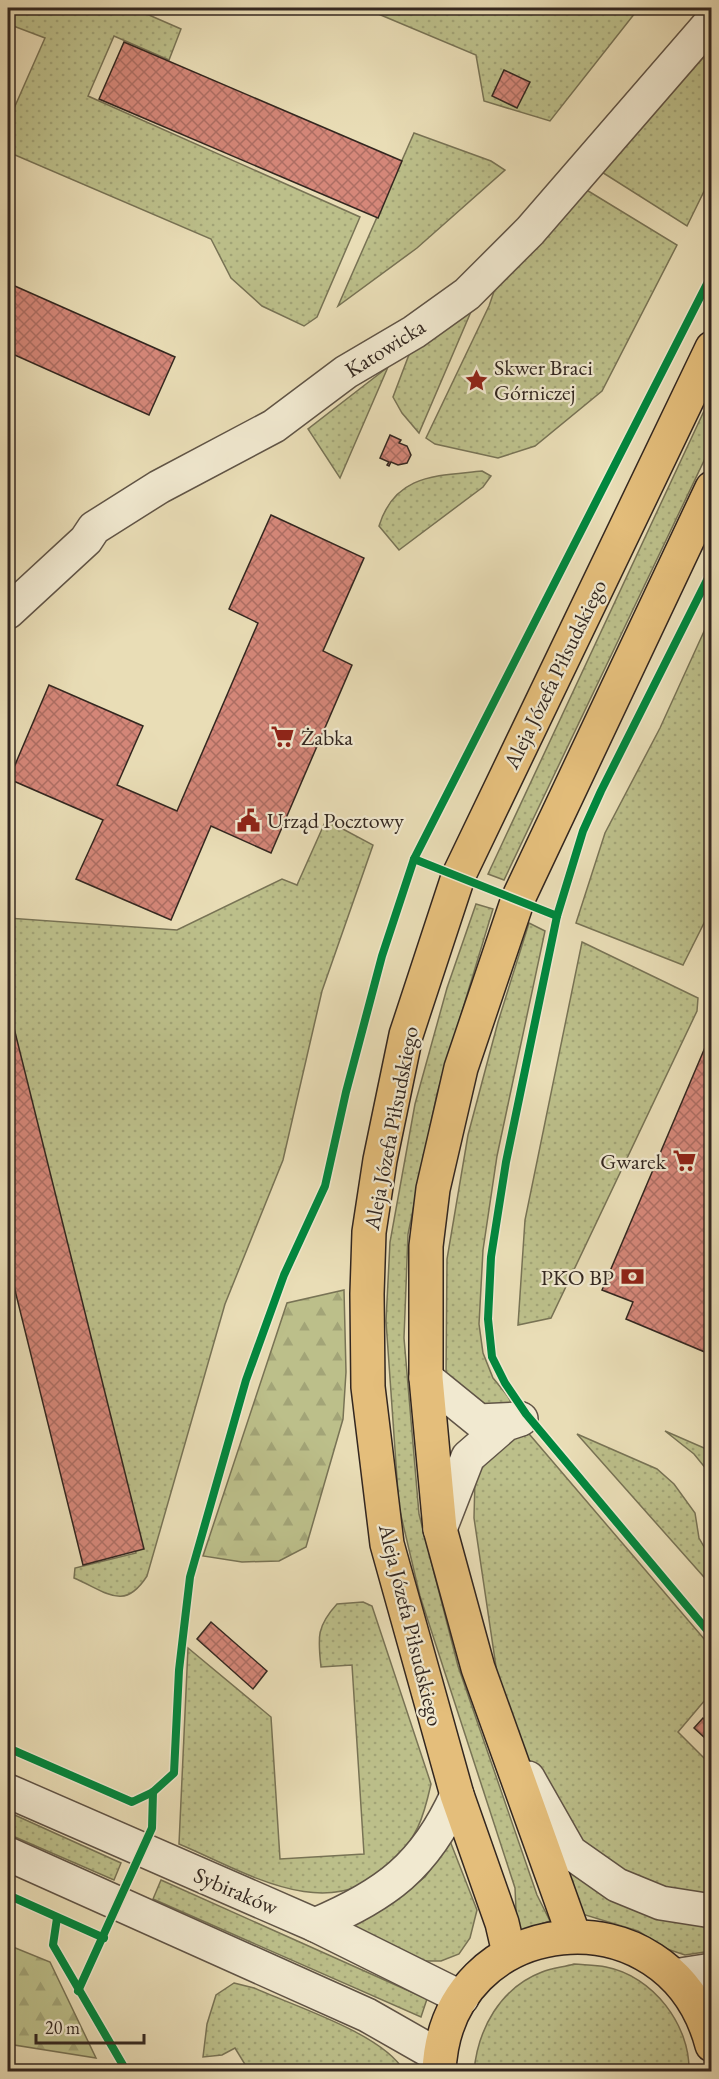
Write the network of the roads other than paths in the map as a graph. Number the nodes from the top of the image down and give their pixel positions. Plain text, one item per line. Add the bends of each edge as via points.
1 (711, 21) edge
2 (711, 348) edge
3 (711, 488) edge
4 (8, 612) edge
5 (426, 1378) junction
6 (440, 1529) junction
7 (495, 1718) junction
8 (8, 1791) edge
9 (458, 1795) junction
10 (8, 1854) edge
11 (711, 1911) edge
12 (315, 1925) junction
13 (574, 1936) junction
14 (509, 1953) junction
15 (711, 1970) edge
16 (674, 1976) junction
17 (462, 1998) junction
18 (711, 2045) edge
19 (439, 2064) edge

1 - 4 street, Katowicka via 530,231 467,294 414,332 346,372 274,426 159,487 94,528
2 - 9 main road, Aleja Józefa Piłsudskiego via 458,877 406,1035 380,1160 369,1232 368,1387 385,1533 416,1657
3 - 5 main road via 518,899 461,1068 433,1189 426,1246
5 - 6 main road
5 - 6 street via 479,1421 521,1419 506,1424 468,1457
6 - 7 main road
7 - 11 street via 512,1740 533,1791 570,1852 617,1885 661,1903
7 - 13 main road
8 - 12 street, Sybiraków
9 - 12 street via 441,1830 406,1873 359,1907
9 - 14 main road, Aleja Józefa Piłsudskiego
10 - 19 street via 367,2015
12 - 17 street, Sybiraków
13 - 14 main road via 541,1941
13 - 16 main road via 619,1943 645,1954
14 - 17 main road via 483,1973
15 - 16 street
16 - 18 main road via 693,1999
17 - 19 main road via 447,2026

